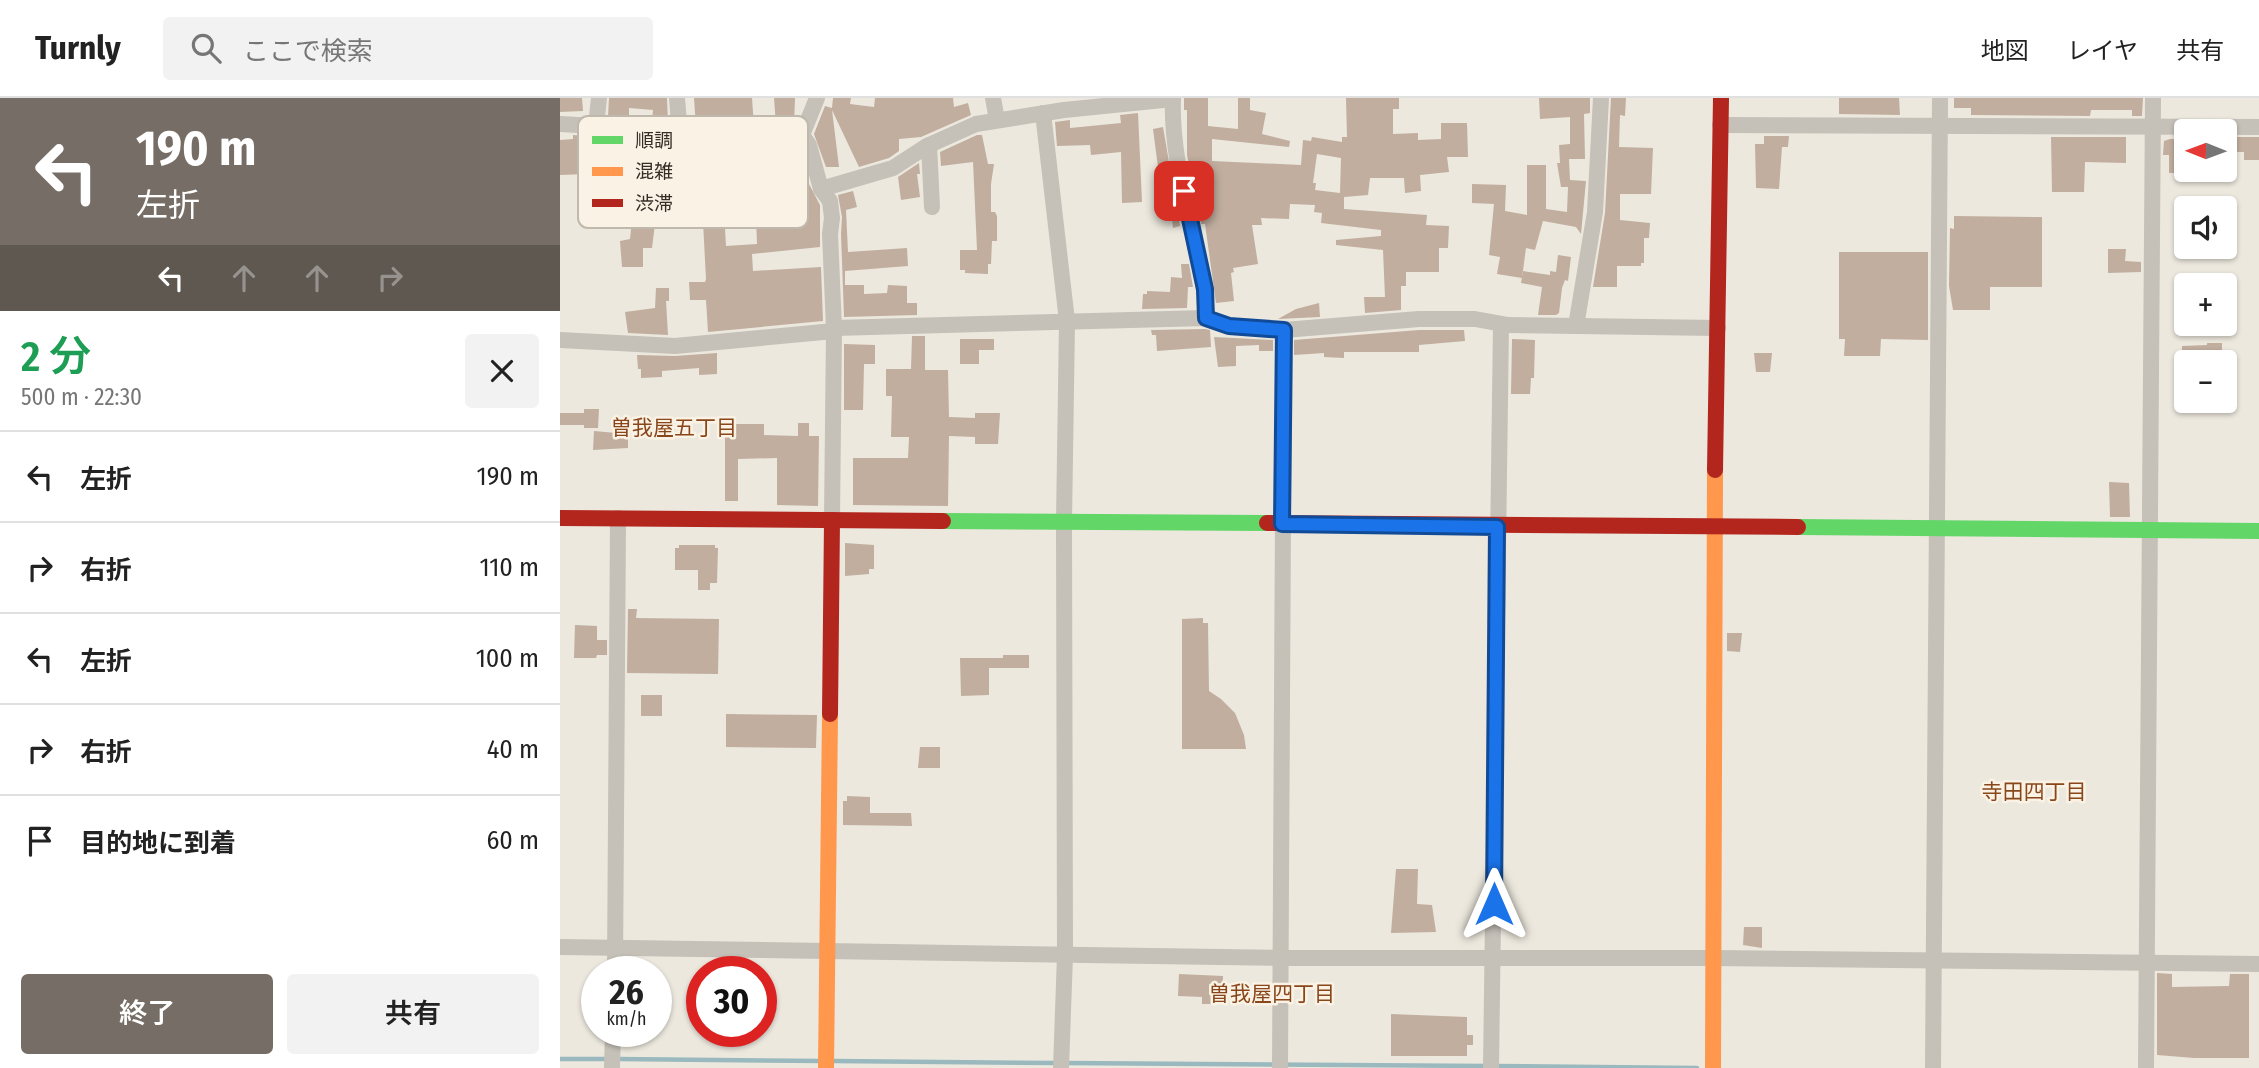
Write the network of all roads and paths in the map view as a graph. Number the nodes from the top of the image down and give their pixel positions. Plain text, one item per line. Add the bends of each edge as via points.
1 (599, 98) edge
2 (677, 98) edge
3 (817, 98) edge
4 (993, 98) edge
5 (1173, 98) edge
6 (1601, 98) edge
7 (1721, 98) edge
8 (1940, 98) edge
9 (2153, 98) edge
10 (1044, 113) junction
11 (597, 116) edge
12 (678, 116) edge
13 (808, 120) edge
14 (997, 120) junction
15 (560, 124) edge
16 (578, 124) edge
17 (1720, 125) junction
18 (1939, 126) junction
19 (2153, 127) junction
20 (2259, 127) edge
21 (808, 144) edge
22 (929, 145) junction
23 (821, 189) junction
24 (932, 207) dead end
25 (1206, 318) junction
26 (1067, 321) junction
27 (1501, 324) junction
28 (1576, 326) junction
29 (1718, 328) junction
30 (834, 330) junction
31 (1284, 330) junction
32 (560, 340) edge
33 (560, 518) edge
34 (618, 518) junction
35 (832, 520) junction
36 (1064, 522) junction
37 (1282, 524) junction
38 (1497, 527) junction
39 (1714, 528) junction
40 (1935, 530) junction
41 (2151, 530) junction
42 (2259, 531) edge
43 (560, 947) edge
44 (616, 947) junction
45 (829, 951) junction
46 (1065, 955) junction
47 (616, 956) edge
48 (1494, 957) junction
49 (1282, 958) junction
50 (1711, 958) junction
51 (1932, 960) junction
52 (2147, 962) junction
53 (2259, 964) edge
54 (827, 1061) edge
55 (1280, 1063) edge
56 (1491, 1063) edge
57 (2146, 1063) edge
58 (1713, 1064) edge
59 (1933, 1065) edge
60 (1060, 1068) edge

1 - 11 street
2 - 12 street
3 - 13 street
4 - 14 street
5 - 10 street
5 - 25 street via 1173,124 1205,289
6 - 28 street via 1595,212
7 - 17 street
8 - 18 street
9 - 19 street
10 - 14 street
10 - 26 street
14 - 22 street
15 - 16 street
17 - 18 street
17 - 29 street
18 - 19 street
18 - 40 street
19 - 20 street
19 - 41 street
21 - 23 street
22 - 23 street via 893,168
22 - 24 street
23 - 30 street via 830,201 832,218
25 - 26 street
25 - 31 street via 1229,326
26 - 30 street
26 - 36 street
27 - 28 street
27 - 31 street via 1419,319
27 - 38 street
28 - 29 street
29 - 39 street
30 - 32 street via 675,346
30 - 35 street
31 - 37 street
33 - 34 street
34 - 35 street
34 - 44 street
35 - 36 street
35 - 45 street
36 - 37 street
36 - 46 street
37 - 38 street
37 - 49 street
38 - 39 street
38 - 48 street
39 - 40 street
39 - 50 street
40 - 41 street
40 - 51 street
41 - 42 street
41 - 52 street
43 - 44 street
44 - 45 street
44 - 47 street
45 - 46 street
45 - 54 street
46 - 49 street
46 - 60 street
48 - 49 street
48 - 50 street
48 - 56 street
49 - 55 street
50 - 51 street
50 - 58 street
51 - 52 street
51 - 59 street
52 - 53 street
52 - 57 street

